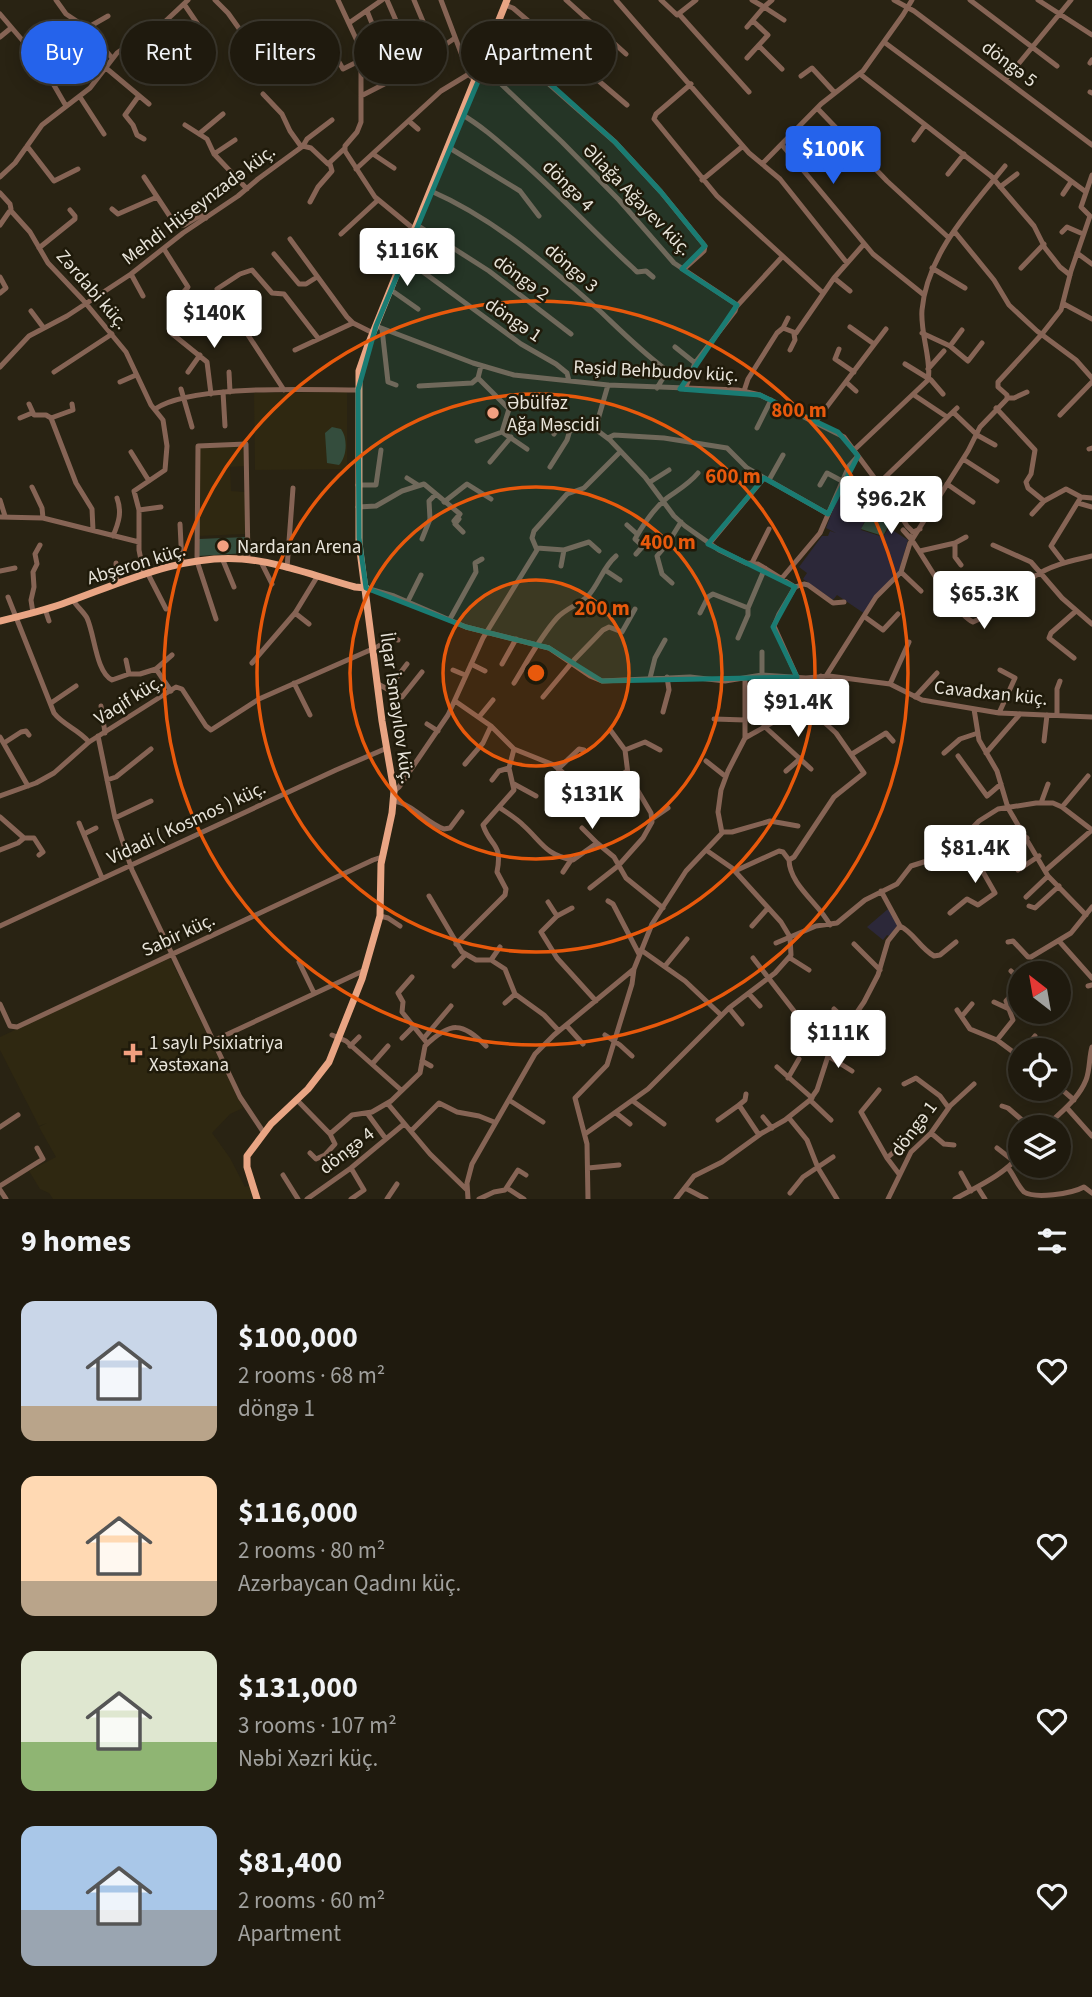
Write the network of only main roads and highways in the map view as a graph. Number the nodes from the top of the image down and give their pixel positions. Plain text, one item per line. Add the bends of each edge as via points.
1 (506, 2) edge
2 (366, 588) junction
3 (0, 621) edge
4 (257, 1199) edge

1 - 2 main road, İlqar İsmayılov küç. via 362,359 358,508
2 - 3 main road, Abşeron küç. via 248,559 222,558 181,564
2 - 4 main road, İlqar İsmayılov küç. via 394,790 382,857 380,916 366,970 335,1036 329,1062 264,1133 247,1159

